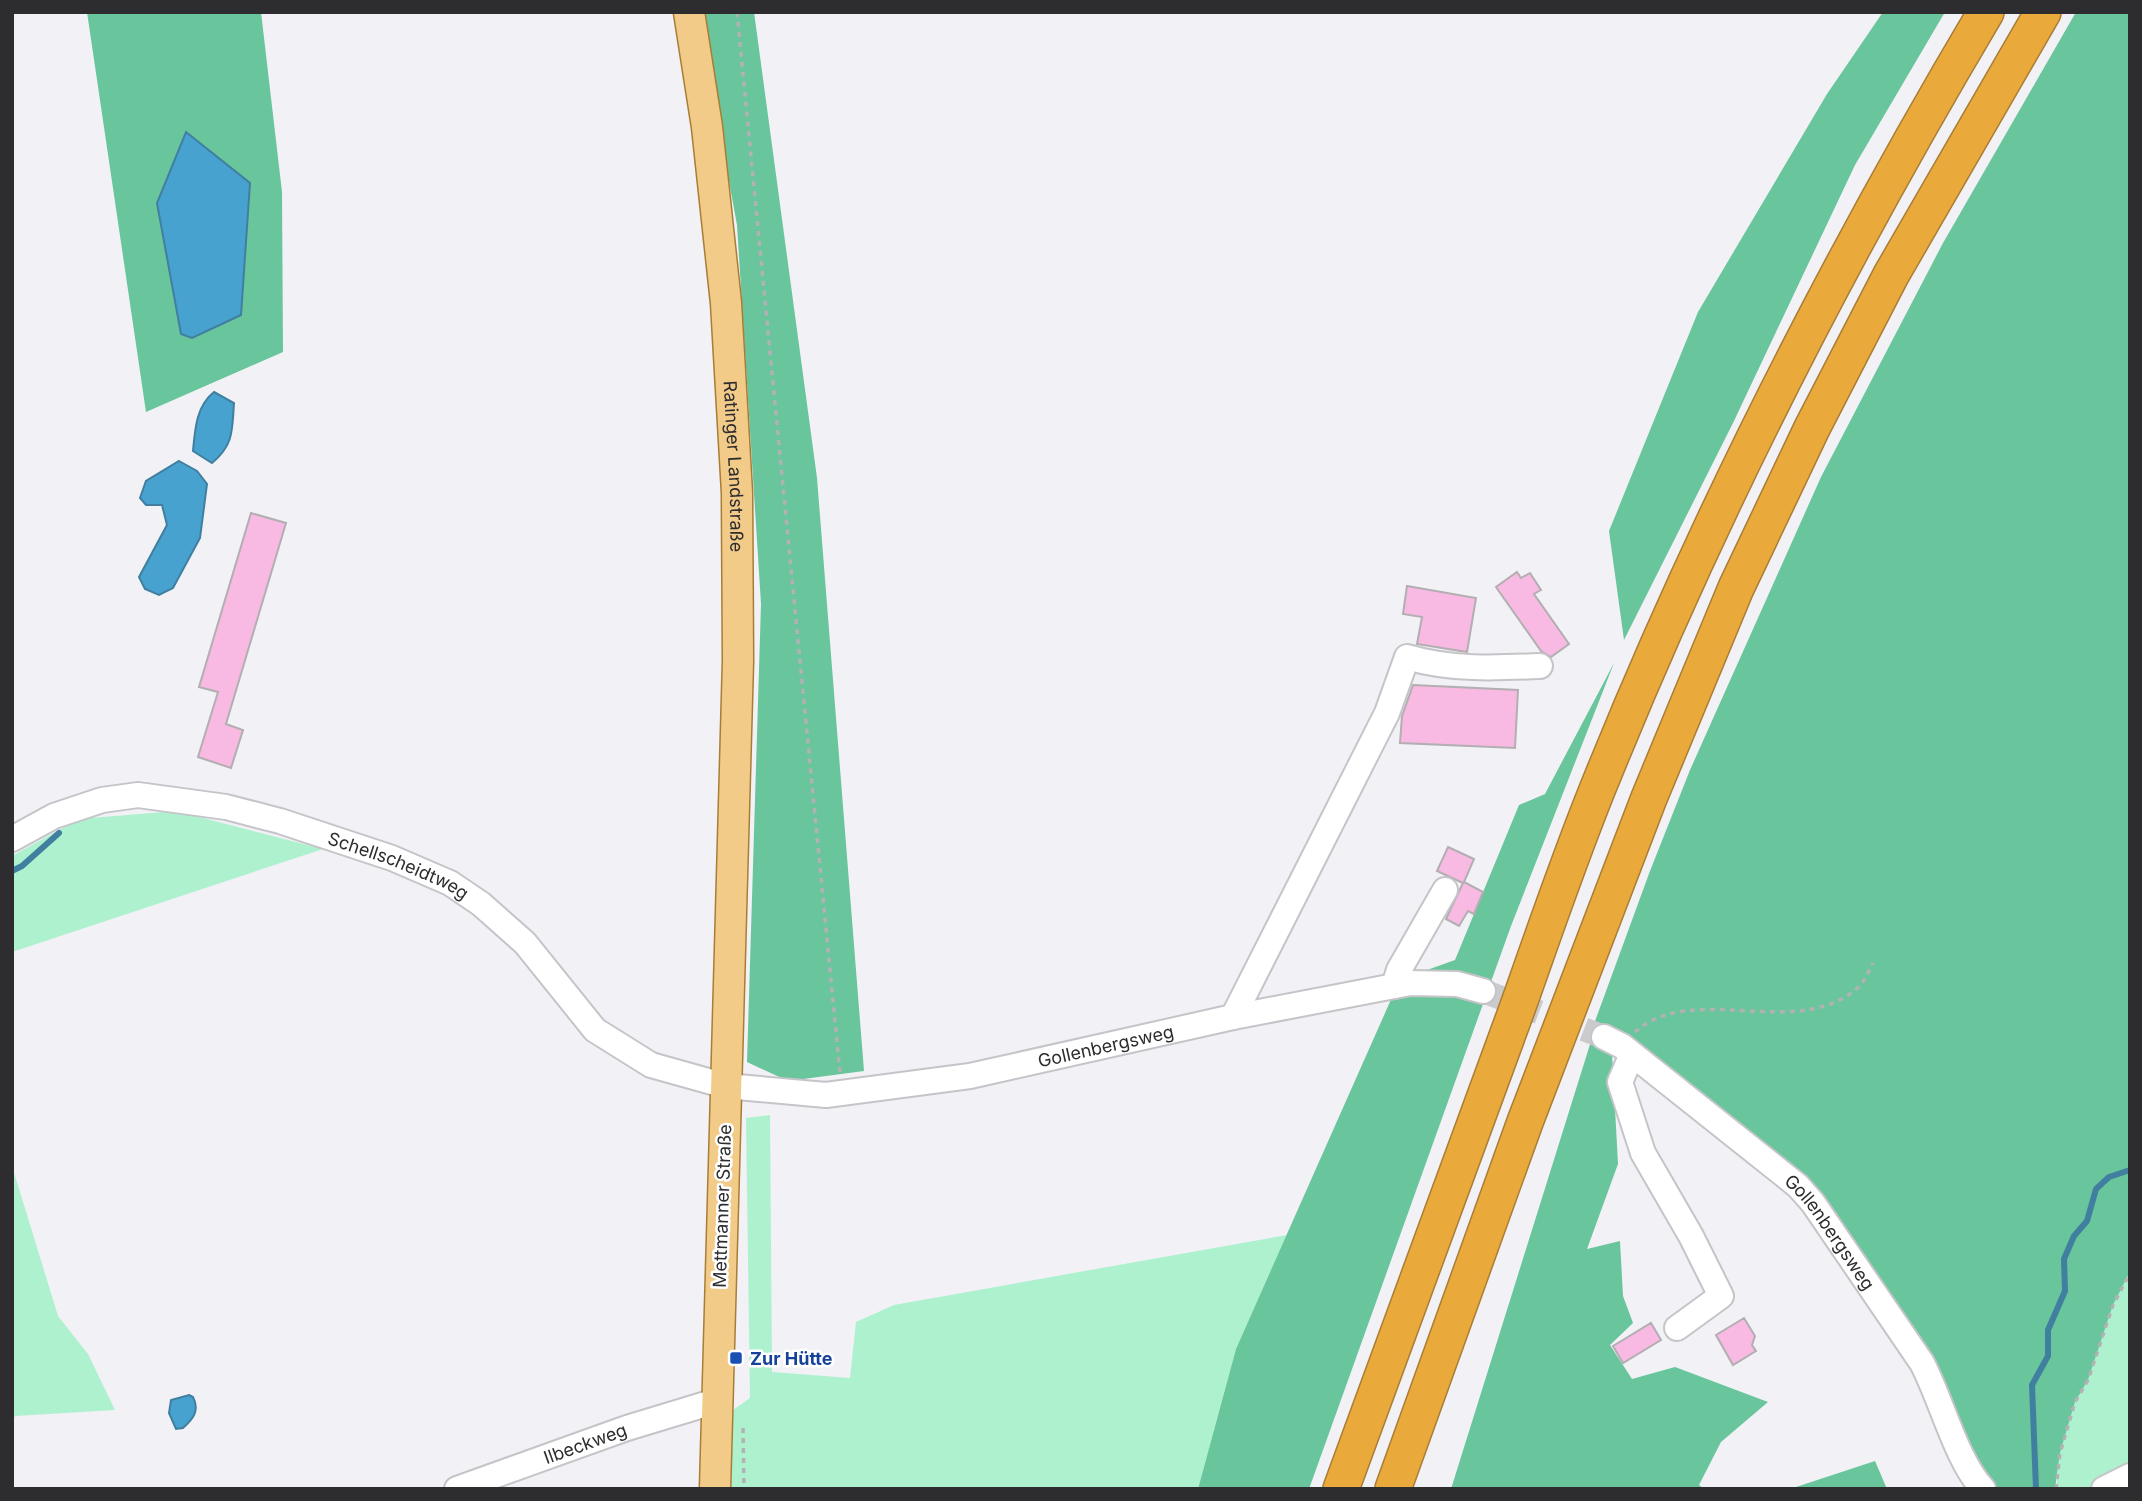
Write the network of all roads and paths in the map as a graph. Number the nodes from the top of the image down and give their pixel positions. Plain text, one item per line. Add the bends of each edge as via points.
1 (689, 12) edge
2 (737, 12) edge
3 (1986, 12) edge
4 (2043, 12) edge
5 (1540, 666) dead end
6 (12, 839) edge
7 (1445, 891) dead end
8 (730, 923) joint
9 (1873, 963) dead end
10 (1394, 986) junction
11 (1483, 991) tunnel mouth
12 (1233, 1017) junction
13 (1619, 1046) junction
14 (726, 1086) junction
15 (842, 1093) junction
16 (2130, 1272) edge
17 (1677, 1328) dead end
18 (716, 1401) junction
19 (743, 1423) dead end
20 (2130, 1476) edge
21 (457, 1489) edge
22 (715, 1489) edge
23 (744, 1489) edge
24 (1341, 1489) edge
25 (1393, 1489) edge
26 (1983, 1489) edge
27 (2056, 1489) edge
28 (2104, 1489) edge

1 - 8 main road, Ratinger Landstraße via 726,303 737,493 738,661
2 - 15 path
3 - 24 highway via 1849,253 1685,582 1603,775
4 - 25 highway via 1891,275 1736,588 1649,798 1535,1096
5 - 12 street via 1433,665 1407,657 1387,713
6 - 14 street, Schellscheidtweg via 54,816 102,800 138,795 226,807 392,858 450,883 481,904 525,943 596,1030 651,1065
7 - 10 street
8 - 14 main road, Mettmanner Straße
9 - 13 path via 1855,990 1826,1005 1773,1012 1664,1014
10 - 11 street, Gollenbergsweg via 1457,984
10 - 12 street, Gollenbergsweg
12 - 15 street, Gollenbergsweg via 970,1076
13 - 17 street via 1620,1082 1643,1153 1721,1296
13 - 26 street, Gollenbergsweg via 1783,1172 1813,1203 1922,1363 1966,1466
14 - 15 street, Gollenbergsweg
14 - 18 main road, Mettmanner Straße
16 - 27 path via 2075,1402 2060,1453
18 - 21 street, Ilbeckweg
18 - 22 main road, Mettmanner Straße
19 - 23 path
20 - 28 street

